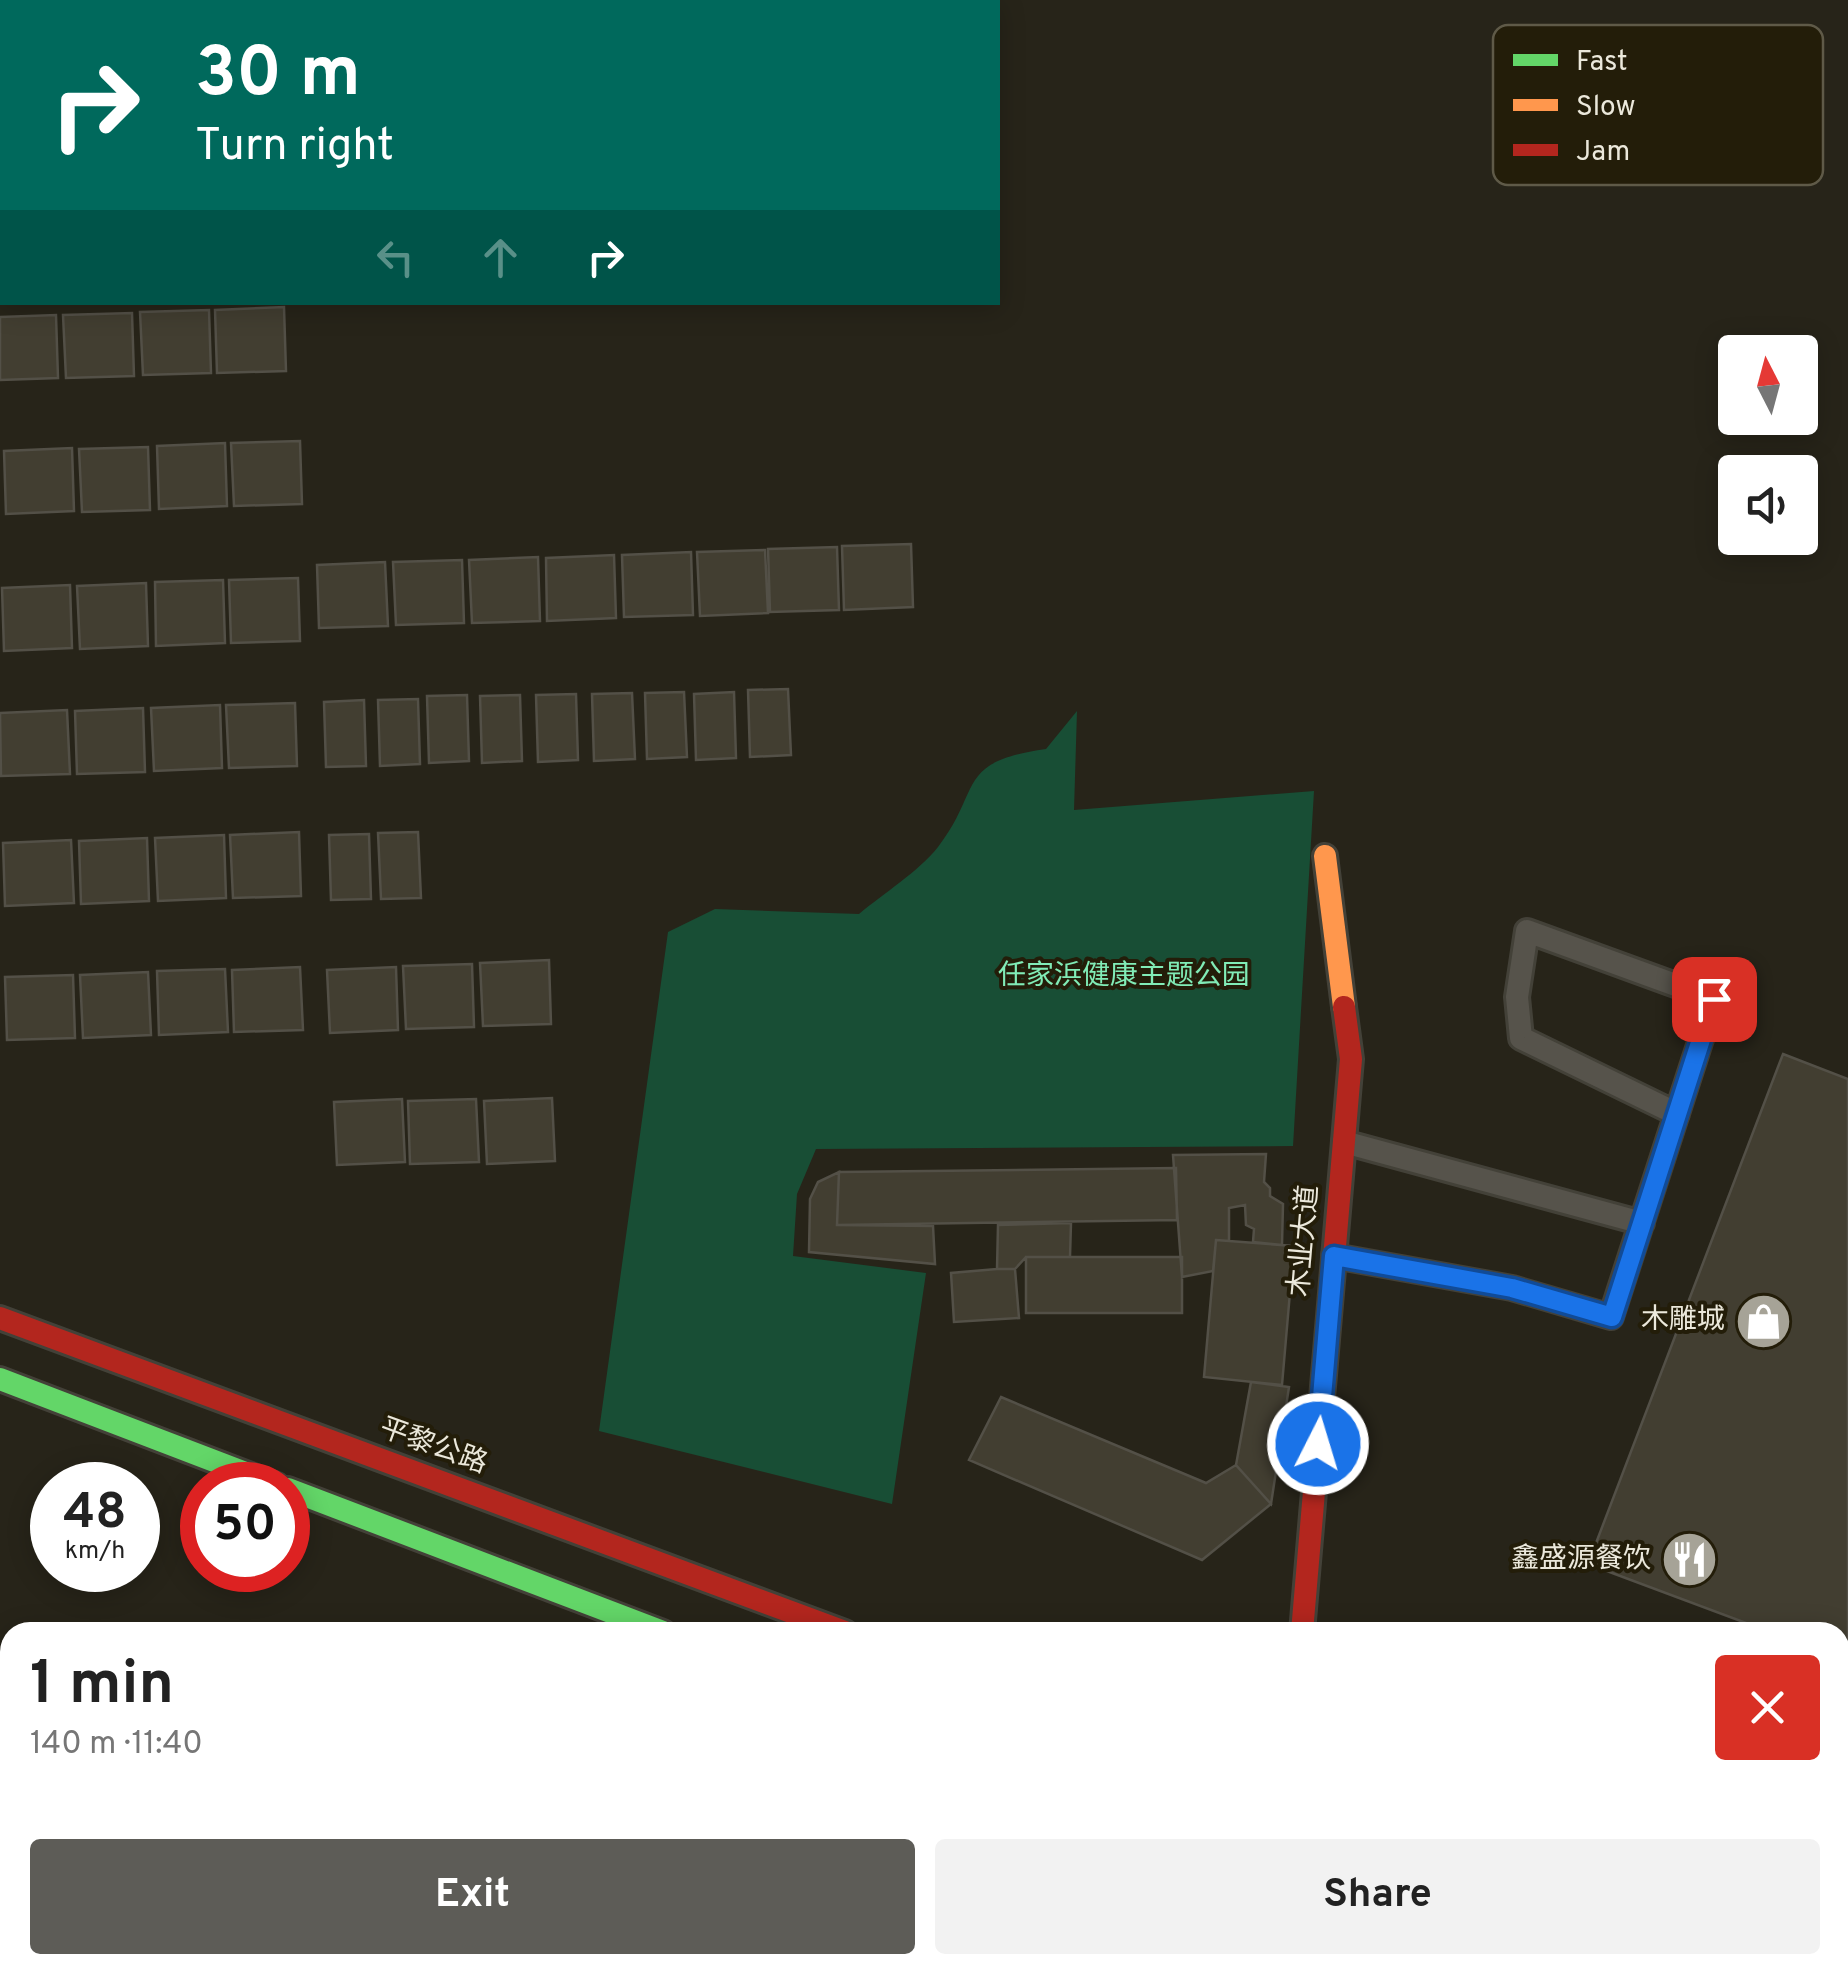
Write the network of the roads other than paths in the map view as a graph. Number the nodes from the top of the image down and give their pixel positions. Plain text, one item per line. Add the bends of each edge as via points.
1 (1325, 856) dead end
2 (1677, 1114) junction
3 (1344, 1142) junction
4 (1642, 1223) junction
5 (1334, 1256) junction
6 (0, 1318) edge
7 (0, 1379) edge
8 (217, 1462) edge
9 (310, 1497) edge
10 (636, 1622) edge
11 (818, 1622) edge
12 (1303, 1622) edge

1 - 3 main road, 木业大道 via 1351,1059
2 - 2 lane via 1714,999 1527,931 1517,997 1521,1038
2 - 4 lane
3 - 4 lane
3 - 5 main road, 木业大道
4 - 5 lane via 1612,1317 1512,1288
5 - 12 main road, 木业大道
6 - 11 main road, 平黎公路
7 - 8 main road
9 - 10 main road

